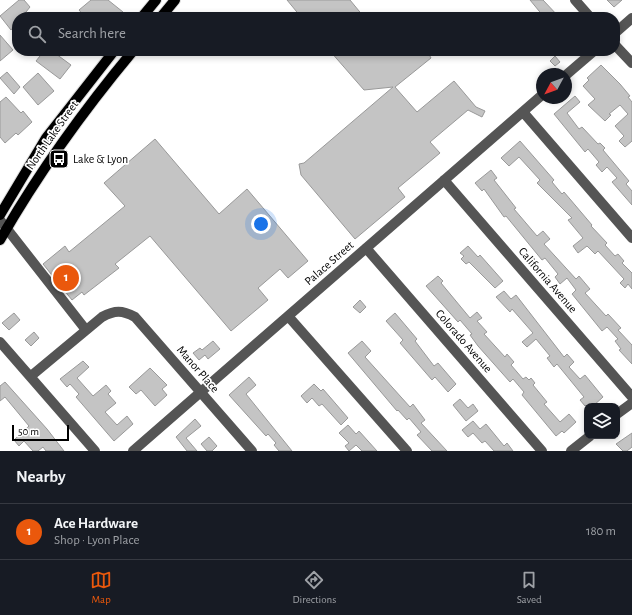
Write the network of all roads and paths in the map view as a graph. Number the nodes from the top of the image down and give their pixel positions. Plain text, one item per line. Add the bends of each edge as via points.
1 (156, 0) edge
2 (175, 0) edge
3 (575, 0) edge
4 (146, 12) edge
5 (165, 12) edge
6 (586, 12) edge
7 (632, 18) edge
8 (620, 29) edge
9 (620, 50) edge
10 (110, 56) edge
11 (129, 56) edge
12 (588, 56) edge
13 (632, 63) edge
14 (572, 70) edge
15 (536, 100) edge
16 (523, 112) junction
17 (444, 180) junction
18 (0, 215) edge
19 (0, 220) edge
20 (7, 228) junction
21 (632, 238) edge
22 (0, 240) edge
23 (366, 248) junction
24 (288, 316) junction
25 (86, 330) junction
26 (0, 342) edge
27 (31, 376) junction
28 (200, 392) junction
29 (632, 397) edge
30 (632, 402) edge
31 (620, 412) edge
32 (586, 439) edge
33 (96, 451) edge
34 (133, 451) edge
35 (252, 451) edge
36 (407, 451) edge
37 (542, 451) edge
38 (571, 451) edge

1 - 4 main road
2 - 5 main road
3 - 6 street
7 - 8 street
9 - 13 street
10 - 18 main road, North Lake Street via 46,138
11 - 20 main road, North Lake Street via 83,111
12 - 14 street
15 - 16 street, Palace Street
16 - 17 street, Palace Street
16 - 21 street
17 - 23 street, Palace Street
17 - 29 street, California Avenue
19 - 20 street
20 - 22 main road, North Lake Street
20 - 25 street
23 - 24 street, Palace Street
23 - 37 street, Colorado Avenue
24 - 28 street, Palace Street
24 - 36 street
25 - 27 street
25 - 28 street, Manor Place via 112,312 120,311 135,317
26 - 27 street
27 - 33 street
28 - 34 street, Palace Street
28 - 35 street, Manor Place
30 - 31 street
32 - 38 street

